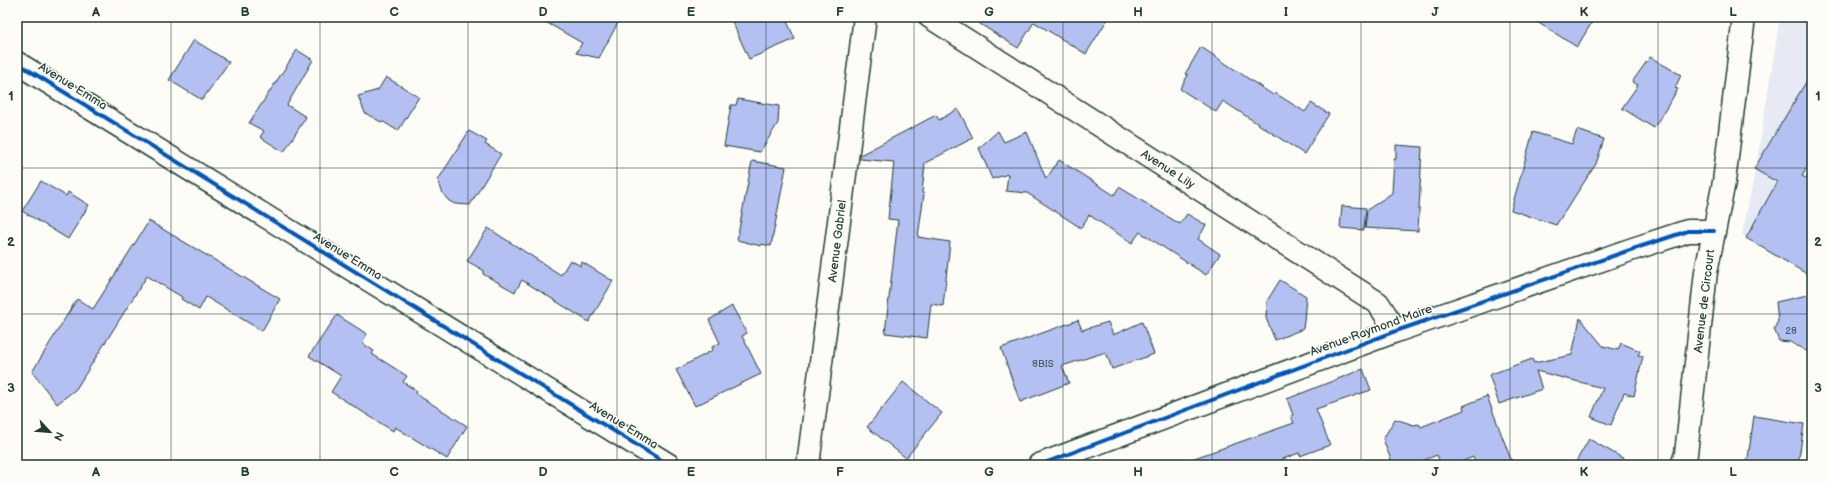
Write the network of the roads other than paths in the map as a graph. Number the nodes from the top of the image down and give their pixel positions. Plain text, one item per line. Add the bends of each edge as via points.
1 (865, 17) edge
2 (930, 17) edge
3 (1744, 17) edge
4 (17, 63) edge
5 (1714, 231) junction
6 (1396, 331) junction
7 (669, 465) edge
8 (808, 465) edge
9 (1039, 465) edge
10 (1682, 465) edge

1 - 8 street, Avenue Gabriel
2 - 6 street, Avenue Lily via 1378,303
3 - 5 street, Avenue de Circourt via 1724,182
4 - 7 street, Avenue Emma
5 - 6 street, Avenue Raymond Maire via 1688,231
5 - 10 street, Avenue de Circourt via 1706,272 1686,454
6 - 9 street, Avenue Raymond Maire

